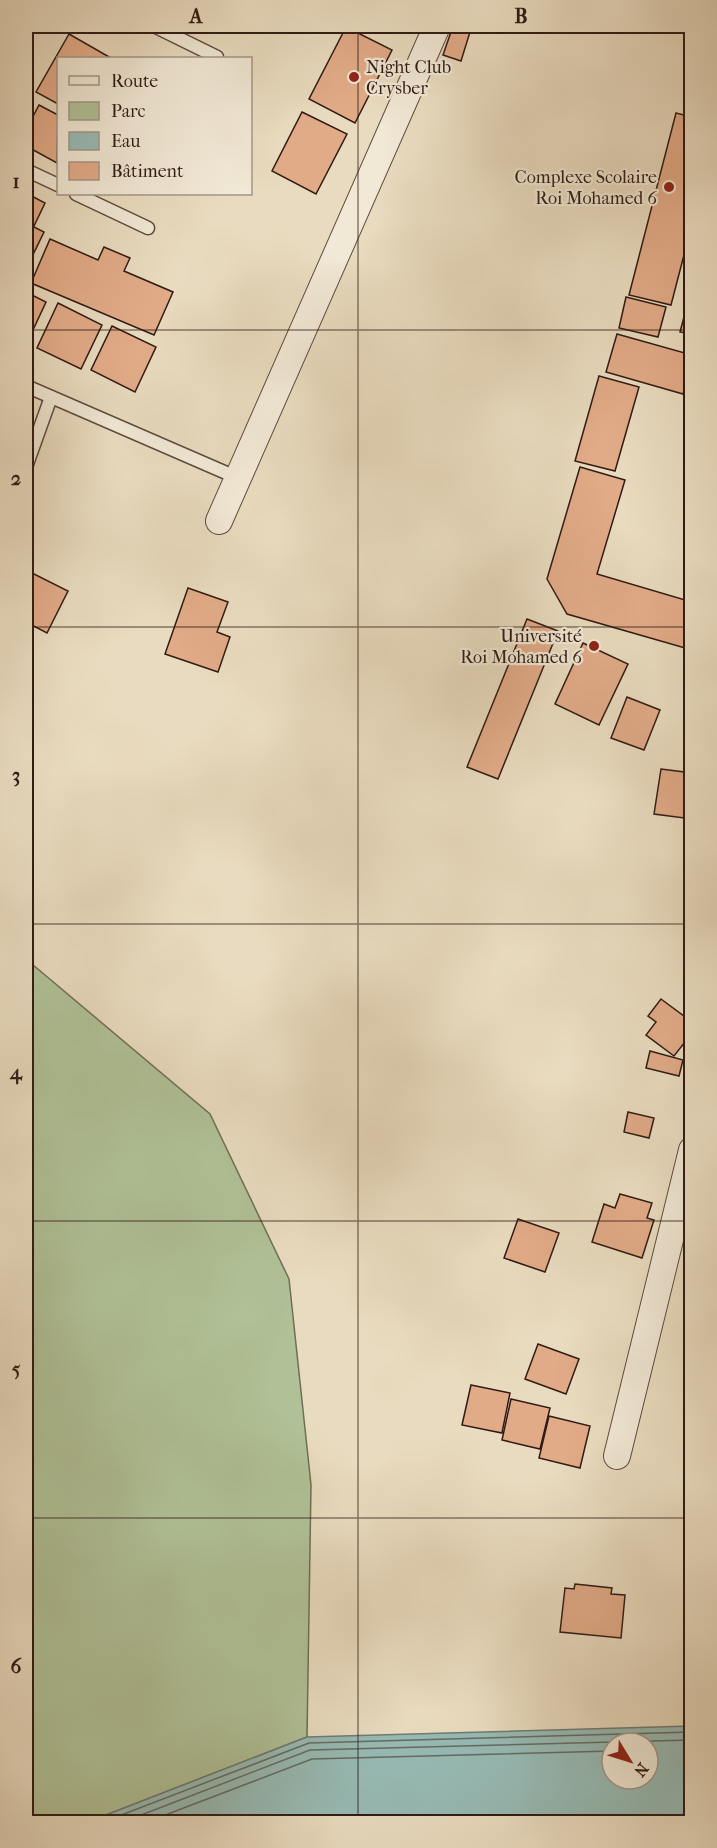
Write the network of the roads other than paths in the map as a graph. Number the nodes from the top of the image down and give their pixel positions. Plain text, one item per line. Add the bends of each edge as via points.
1 (154, 26) edge
2 (437, 26) edge
3 (217, 57) dead end
4 (26, 170) edge
5 (57, 186) edge
6 (78, 195) edge
7 (148, 228) dead end
8 (26, 386) edge
9 (51, 397) junction
10 (26, 466) edge
11 (238, 478) junction
12 (219, 520) dead end
13 (692, 1150) edge
14 (617, 1456) dead end

1 - 3 lane
2 - 11 street
4 - 5 lane
6 - 7 lane
8 - 9 lane
9 - 10 lane
9 - 11 lane
11 - 12 street
13 - 14 street

